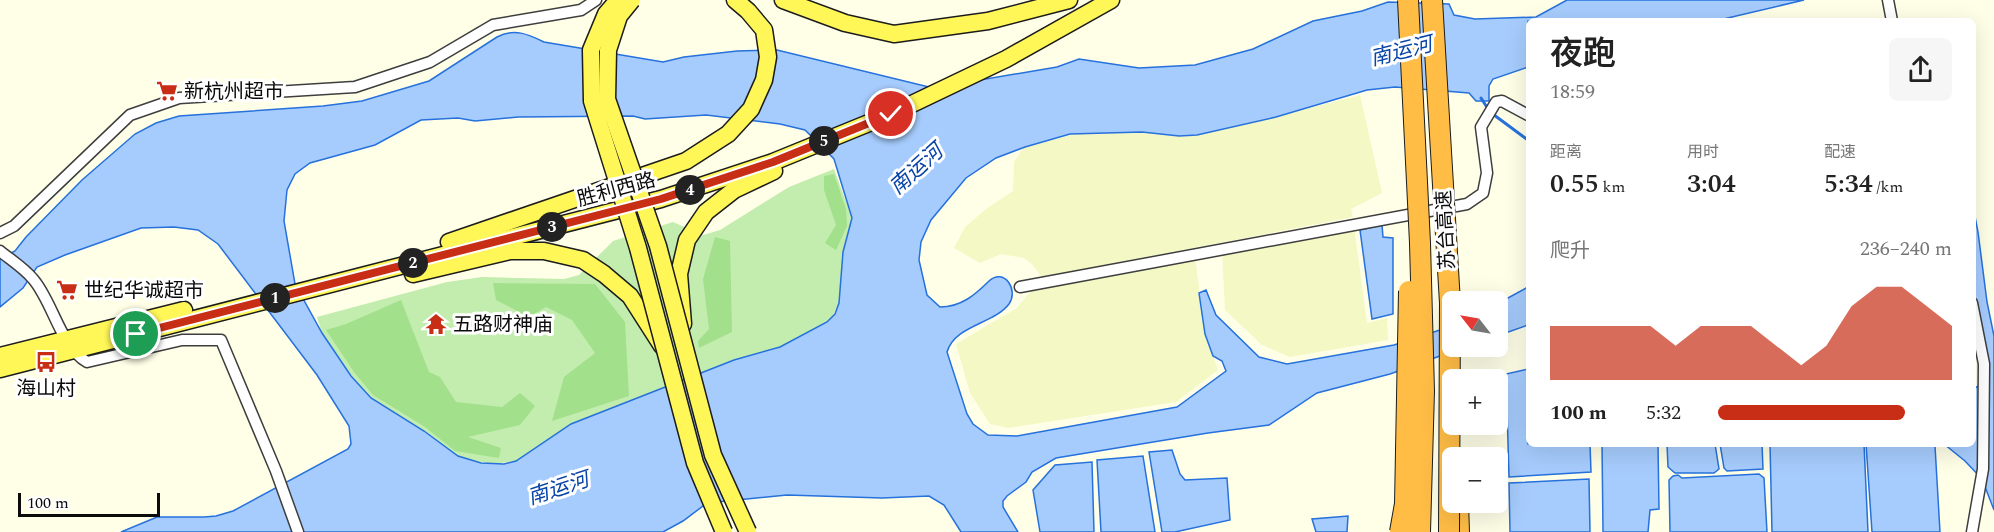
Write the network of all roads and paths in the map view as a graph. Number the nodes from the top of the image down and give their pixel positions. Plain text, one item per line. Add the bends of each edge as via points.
1 (596, 0) edge
2 (618, 0) edge
3 (632, 0) edge
4 (735, 0) edge
5 (783, 0) edge
6 (1069, 0) edge
7 (1089, 0) edge
8 (1111, 0) edge
9 (1408, 0) edge
10 (1432, 0) edge
11 (1888, 0) edge
12 (1891, 18) edge
13 (1412, 81) junction
14 (891, 114) junction
15 (1526, 114) edge
16 (14, 226) junction
17 (0, 233) edge
18 (449, 242) junction
19 (1, 250) edge
20 (302, 287) junction
21 (1020, 287) dead end
22 (1449, 291) edge
23 (1976, 323) edge
24 (71, 344) junction
25 (685, 348) junction
26 (666, 351) junction
27 (0, 356) edge
28 (1450, 357) edge
29 (0, 369) edge
30 (1406, 504) junction
31 (1458, 513) edge
32 (298, 532) edge
33 (724, 532) edge
34 (748, 532) edge
35 (1400, 532) edge
36 (1404, 532) edge
37 (1420, 532) edge
38 (1449, 532) edge
39 (1459, 532) edge
40 (1972, 532) edge

1 - 16 street via 581,10 493,26 430,62 355,87 179,98 130,115
2 - 26 main road, bridge via 606,14 591,50 592,101
3 - 25 main road, bridge via 620,16 608,50 607,99 658,246
4 - 18 main road via 764,30 768,57 764,81 751,109 729,134 686,161
5 - 6 main road via 845,23 894,34 988,21
7 - 18 main road, 胜利西路 via 998,51 885,105 770,151 659,188
8 - 14 main road, 胜利西路 via 1005,59
9 - 13 highway, 苏台高速, bridge
10 - 22 highway, 苏台高速, bridge
11 - 12 street
13 - 30 highway, bridge
13 - 37 highway, 苏台高速, bridge via 1424,392
14 - 20 main road, 胜利西路 via 773,162 661,199
14 - 25 main road, bridge via 734,190 706,212 687,240 679,274
15 - 21 street via 1502,101 1496,102 1486,116 1481,127 1487,173 1483,193 1467,204
16 - 17 street
16 - 19 street
18 - 20 main road, 胜利西路
19 - 24 street via 33,279
20 - 24 main road, 胜利西路
20 - 26 main road, bridge via 385,281 510,251 544,251 583,260 604,274 630,296
23 - 40 street via 1984,364 1983,469
24 - 27 main road, 胜利西路
24 - 29 main road, 胜利西路
24 - 32 street via 87,362 182,340 220,340
25 - 34 main road, bridge via 713,455
26 - 33 main road, bridge via 695,463
28 - 38 highway, 苏台高速, bridge
30 - 35 highway, bridge
30 - 36 highway, bridge
31 - 39 highway

